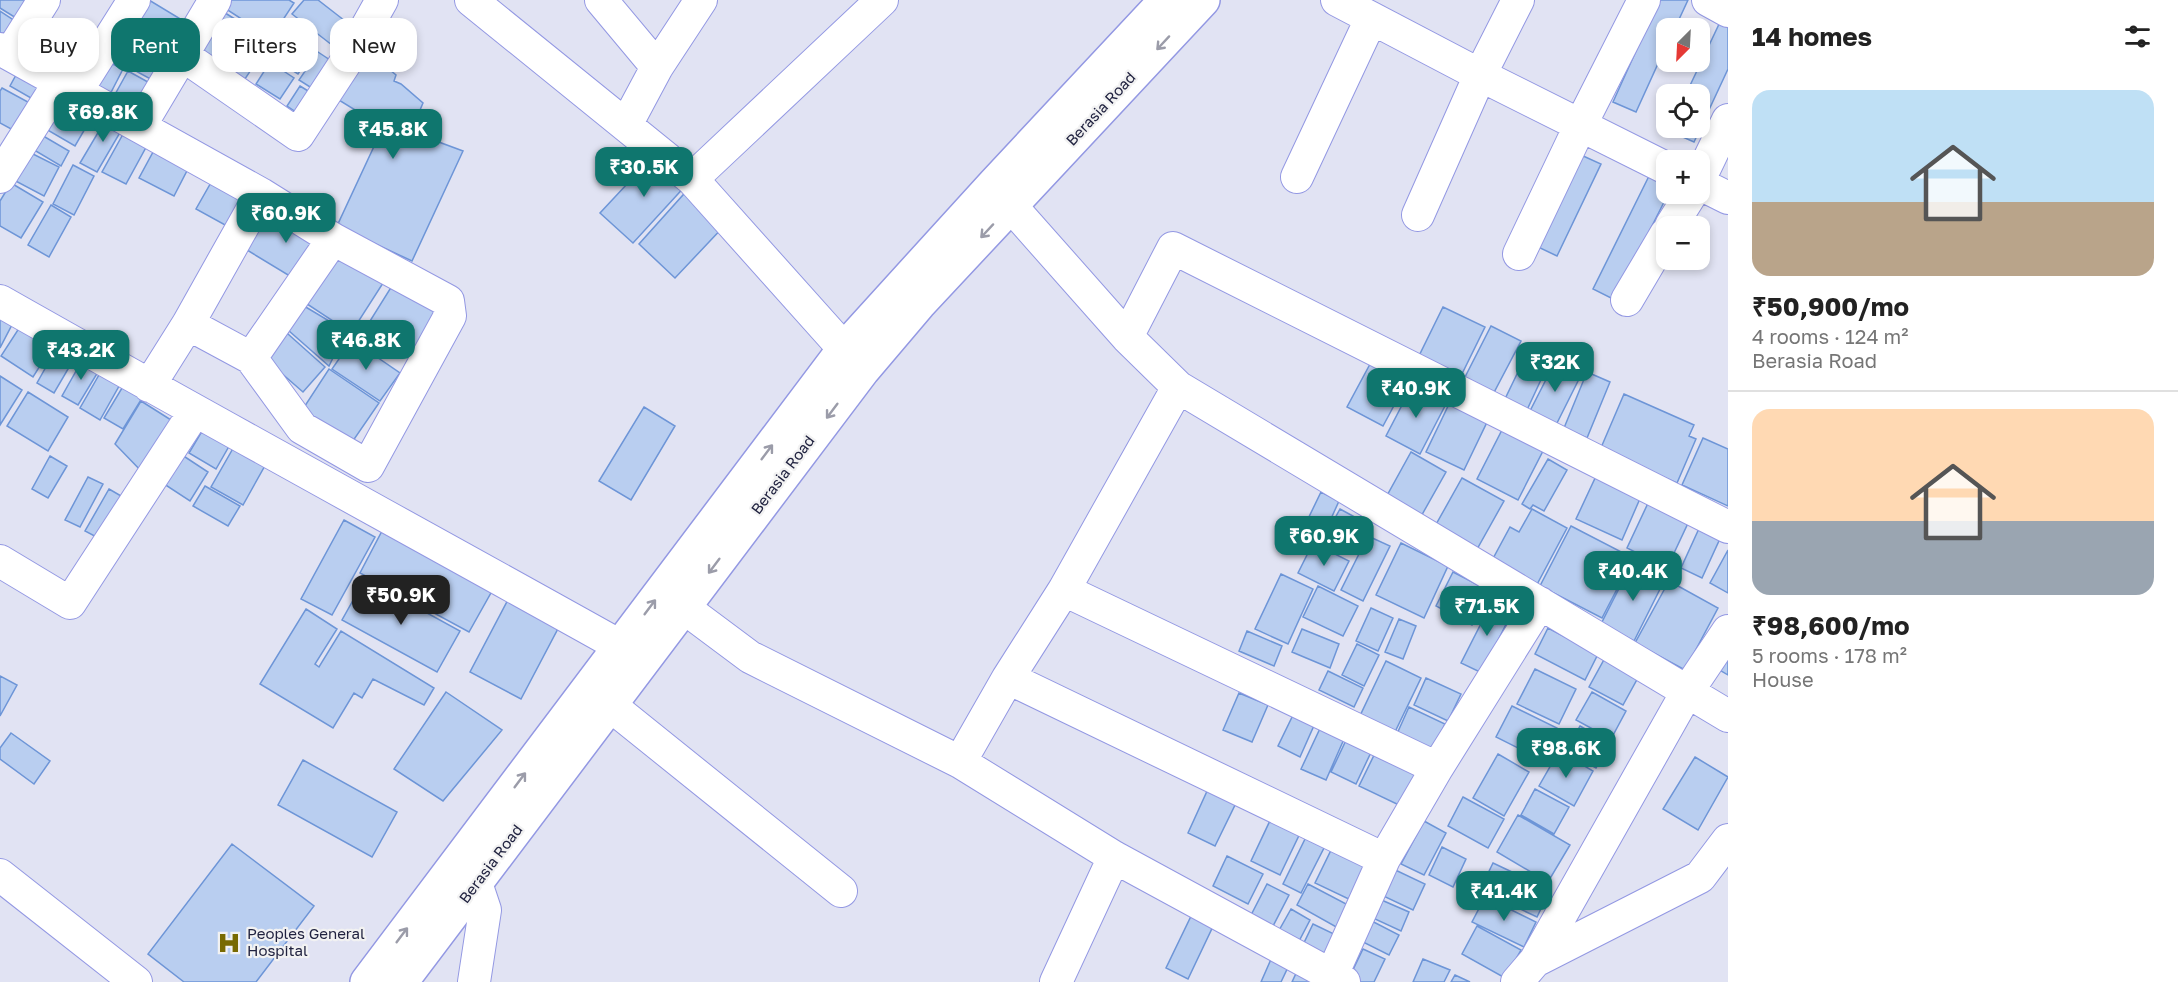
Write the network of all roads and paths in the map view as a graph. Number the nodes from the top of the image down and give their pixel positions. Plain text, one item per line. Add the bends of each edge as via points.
1 (44, 0) edge
2 (134, 0) edge
3 (214, 0) edge
4 (382, 0) edge
5 (471, 0) edge
6 (600, 0) edge
7 (701, 0) edge
8 (880, 0) edge
9 (1166, 0) edge
10 (1203, 0) edge
11 (1337, 0) edge
12 (1518, 0) edge
13 (1644, 0) edge
14 (1708, 0) edge
15 (1728, 11) edge
16 (1371, 19) junction
17 (200, 23) edge
18 (5, 51) edge
19 (200, 67) edge
20 (657, 67) junction
21 (171, 72) edge
22 (1480, 75) junction
23 (67, 87) junction
24 (1728, 120) edge
25 (626, 124) junction
26 (140, 126) junction
27 (1580, 126) junction
28 (1710, 157) edge
29 (1656, 163) edge
30 (1, 172) edge
31 (1297, 177) dead end
32 (693, 179) junction
33 (1710, 189) edge
34 (261, 194) junction
35 (1002, 195) junction
36 (1728, 198) edge
37 (1418, 215) dead end
38 (333, 239) junction
39 (1656, 251) edge
40 (1519, 254) dead end
41 (1627, 300) dead end
42 (0, 301) edge
43 (188, 324) junction
44 (1127, 337) junction
45 (251, 358) junction
46 (854, 359) junction
47 (149, 386) junction
48 (1178, 387) junction
49 (195, 411) junction
50 (368, 466) junction
51 (352, 496) junction
52 (1728, 526) edge
53 (0, 561) edge
54 (1064, 590) junction
55 (1540, 603) junction
56 (683, 607) junction
57 (1728, 631) edge
58 (631, 655) junction
59 (1008, 678) junction
60 (1687, 692) junction
61 (610, 706) junction
62 (1728, 716) edge
63 (960, 762) junction
64 (1437, 768) junction
65 (1728, 840) edge
66 (1114, 857) junction
67 (1384, 859) junction
68 (0, 875) edge
69 (476, 883) junction
70 (841, 891) dead end
71 (1526, 972) edge
72 (1067, 978) edge
73 (1338, 979) edge
74 (136, 982) edge
75 (367, 982) edge
76 (401, 982) edge
77 (474, 982) edge

1 - 18 street
2 - 23 street
3 - 17 street
4 - 19 street via 298,135
5 - 25 street
6 - 20 street
7 - 20 street
8 - 32 street
9 - 35 main road, Berasia Road
10 -> 35 main road, Berasia Road
11 - 16 street
12 - 22 street
13 - 27 street
14 - 15 street
16 - 22 street
16 - 31 street
18 - 23 street
20 - 25 street
21 - 26 street
22 - 27 street
22 - 37 street
23 - 26 street
23 - 30 street
24 - 28 street
25 - 32 street
26 - 34 street
27 - 29 street
27 - 40 street
32 - 46 street
33 - 36 street
34 - 38 street
34 - 43 street
35 - 44 street
35 - 46 main road, Berasia Road via 919,304
38 - 45 street
38 - 50 street via 448,301 450,316
39 - 41 street
42 - 47 street
43 - 45 street
43 - 47 street
44 - 48 street
44 - 52 street via 1173,248
45 - 50 street via 302,428
46 -> 56 main road, Berasia Road
58 -> 46 main road, Berasia Road
47 - 49 street
48 - 54 street
48 - 55 street
49 - 51 street
49 - 53 street via 70,603
50 - 51 street
51 - 58 street
54 - 59 street
54 - 64 street
55 - 60 street
55 - 64 street
56 - 58 main road, Berasia Road
56 - 63 street via 750,657
57 - 60 street
58 - 61 main road, Berasia Road
75 -> 58 main road, Berasia Road
59 - 63 street
59 - 67 street
60 - 62 street
60 - 71 street
61 - 69 main road, Berasia Road
61 - 70 street
63 - 66 street
64 - 67 street
65 - 71 street via 1700,877
66 - 72 street
66 - 73 street
67 - 73 street
68 - 74 street
69 - 76 main road, Berasia Road
69 - 77 street via 485,910

